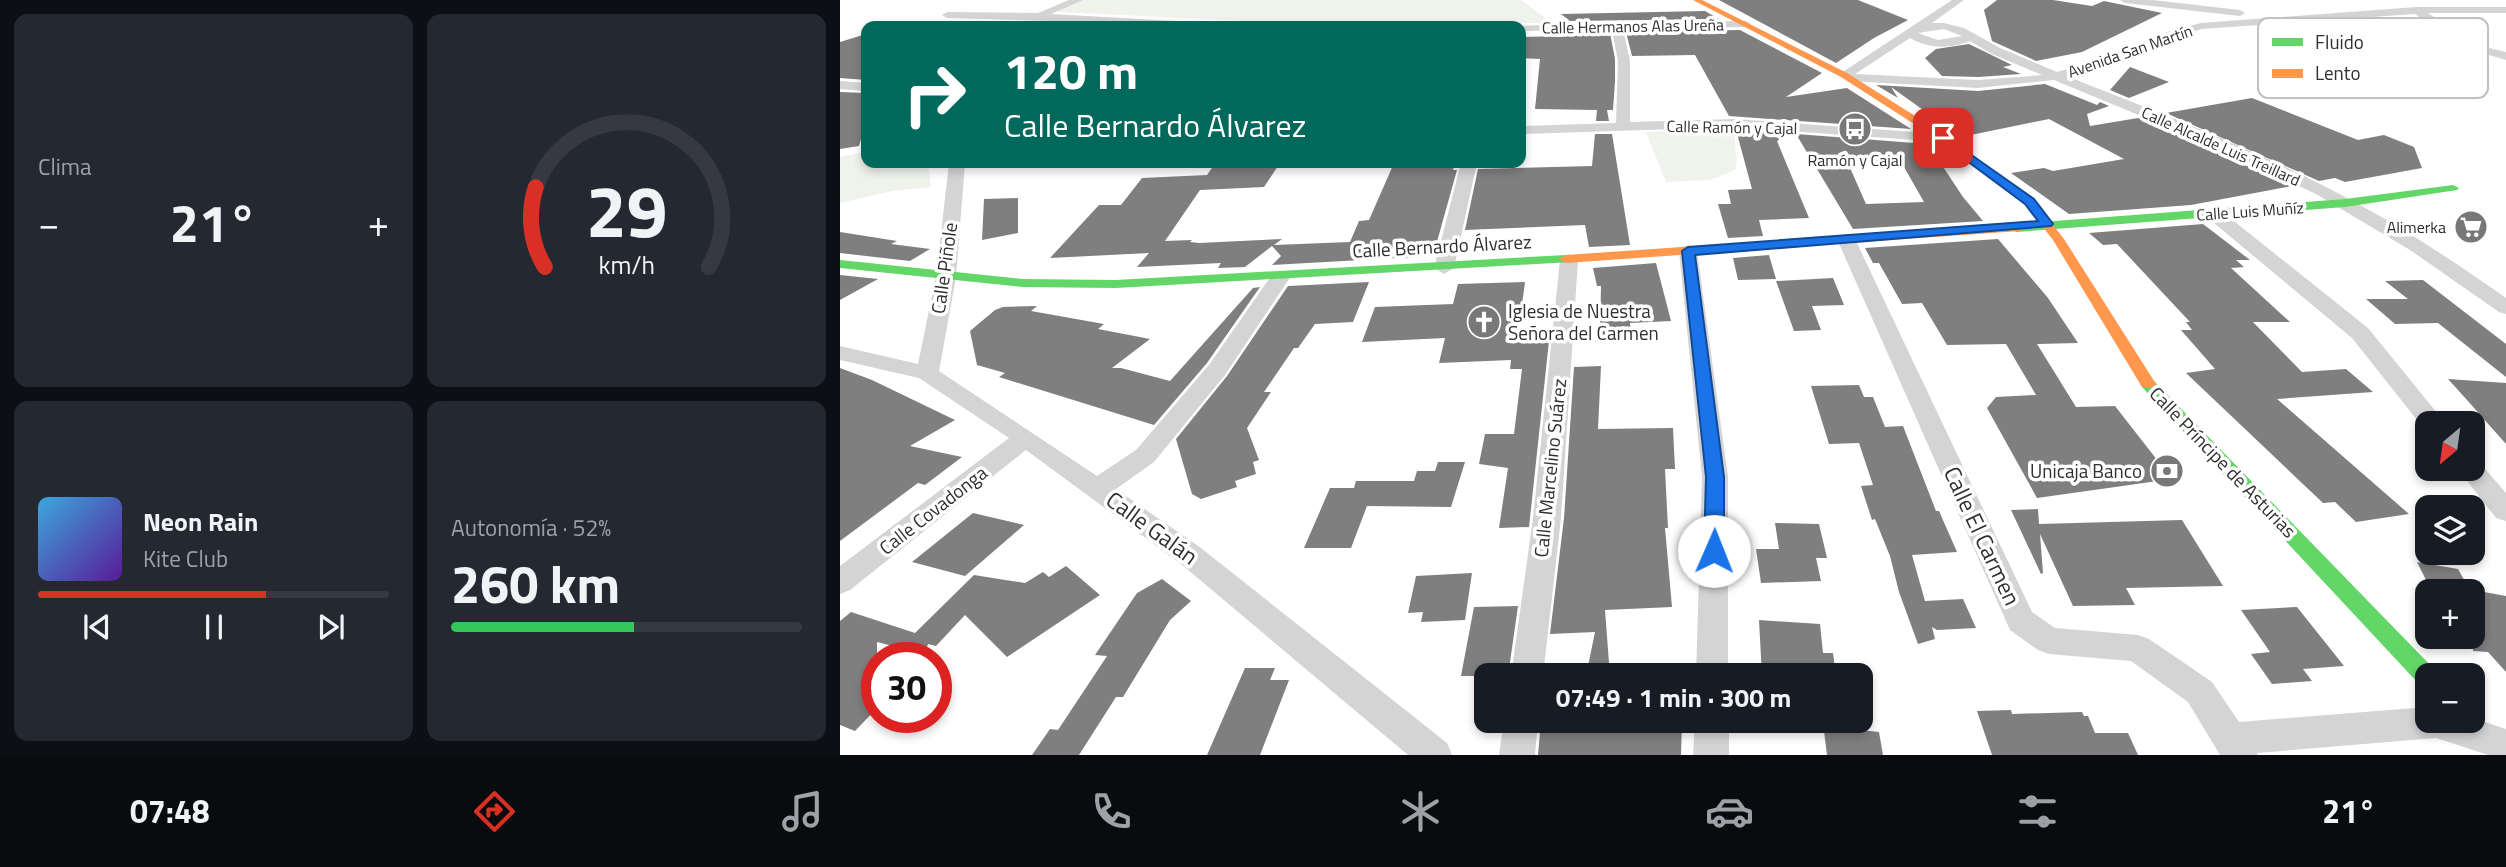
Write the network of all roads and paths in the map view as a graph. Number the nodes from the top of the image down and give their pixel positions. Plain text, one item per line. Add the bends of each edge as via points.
1 (943, 0) edge
2 (1078, 0) edge
3 (1697, 0) edge
4 (2125, 0) edge
5 (1958, 1) edge
6 (2506, 9) edge
7 (2416, 10) junction
8 (2230, 11) junction
9 (1033, 16) junction
10 (2294, 18) edge
11 (2428, 18) edge
12 (2258, 19) edge
13 (2258, 20) edge
14 (948, 21) edge
15 (1122, 21) edge
16 (1745, 24) junction
17 (1617, 25) junction
18 (2201, 26) junction
19 (1526, 28) edge
20 (1914, 29) junction
21 (1964, 33) junction
22 (1929, 41) junction
23 (1949, 43) junction
24 (1887, 48) junction
25 (1996, 51) junction
26 (2488, 51) edge
27 (2506, 56) edge
28 (1846, 76) junction
29 (2059, 76) junction
30 (840, 85) edge
31 (861, 87) edge
32 (1623, 125) junction
33 (1526, 130) edge
34 (1943, 138) junction
35 (957, 168) edge
36 (1468, 168) edge
37 (2453, 188) dead end
38 (2345, 203) junction
39 (2214, 214) junction
40 (2047, 224) junction
41 (1846, 239) junction
42 (1688, 251) junction
43 (1569, 260) junction
44 (840, 264) edge
45 (1444, 268) junction
46 (1281, 276) junction
47 (946, 277) junction
48 (2506, 308) edge
49 (840, 353) edge
50 (927, 373) junction
51 (2424, 411) edge
52 (1026, 438) junction
53 (2481, 481) edge
54 (1097, 489) junction
55 (2506, 511) edge
56 (840, 582) edge
57 (1529, 663) edge
58 (1712, 663) edge
59 (2415, 664) edge
60 (1520, 733) edge
61 (1712, 733) edge
62 (2490, 740) edge
63 (2236, 747) edge
64 (1434, 755) edge
65 (1517, 755) edge
66 (1712, 755) edge

1 - 14 street
2 - 9 street
3 - 16 street, Calle Príncipe de Asturias
4 - 8 street
5 - 20 street
5 - 21 street via 1954,12
6 - 7 street, Avenida San Martín
7 - 10 street, Avenida San Martín
7 - 11 street
8 - 12 street
8 - 18 street
9 - 14 street
9 - 15 street
13 - 18 street, Avenida San Martín
16 - 17 street, Calle Hermanos Alas Ureña
16 - 28 street, Calle Príncipe de Asturias
17 - 19 street, Calle Hermanos Alas Ureña
17 - 32 street via 1624,61
18 - 29 street, Avenida San Martín
20 - 21 street via 1944,26
20 - 22 street via 1913,36
20 - 24 street
21 - 23 street
21 - 25 street, Calle Alcalde Luis Treillard
22 - 23 street, Calle Alcalde Luis Treillard
22 - 24 street
23 - 25 street, Calle Alcalde Luis Treillard
24 - 28 street
25 - 29 street, Calle Alcalde Luis Treillard
26 - 27 street
28 - 29 street, Avenida San Martín via 1984,85
28 - 34 street, Calle Príncipe de Asturias
29 - 38 street, Calle Alcalde Luis Treillard via 2257,159
30 - 31 street
32 - 33 street, Calle Ramón y Cajal
32 - 34 street, Calle Ramón y Cajal via 1734,123
34 - 40 street, Calle Príncipe de Asturias via 2029,202
35 - 47 street, Calle Piñole
36 - 45 street
37 - 38 street, Calle Luis Muñíz
38 - 39 street, Calle Luis Muñíz
38 - 48 street, Calle Alcalde Luis Treillard via 2459,272
39 - 40 street, Calle Luis Muñíz
39 - 51 street via 2360,332
40 - 41 street, Calle Bernardo Álvarez
40 - 59 street, Calle Príncipe de Asturias via 2153,393
41 - 42 street, Calle Bernardo Álvarez
41 - 63 street, Calle El Carmen via 2021,621 2049,641 2138,648 2200,692
42 - 43 street, Calle Bernardo Álvarez
42 - 58 street via 1715,477
43 - 45 street, Calle Bernardo Álvarez
43 - 57 street, Calle Marcelino Suárez via 1547,518
44 - 47 street, Calle Bernardo Álvarez
45 - 46 street, Calle Bernardo Álvarez
46 - 47 street, Calle Bernardo Álvarez via 1116,284
46 - 54 street via 1217,370 1144,456
47 - 50 street, Calle Piñole
49 - 50 street, Calle Galán
50 - 52 street, Calle Galán
52 - 54 street, Calle Galán
52 - 56 street, Calle Covadonga
53 - 55 street
54 - 64 street, Calle Galán via 1191,556
60 - 65 street
61 - 66 street
62 - 63 street via 2436,722

